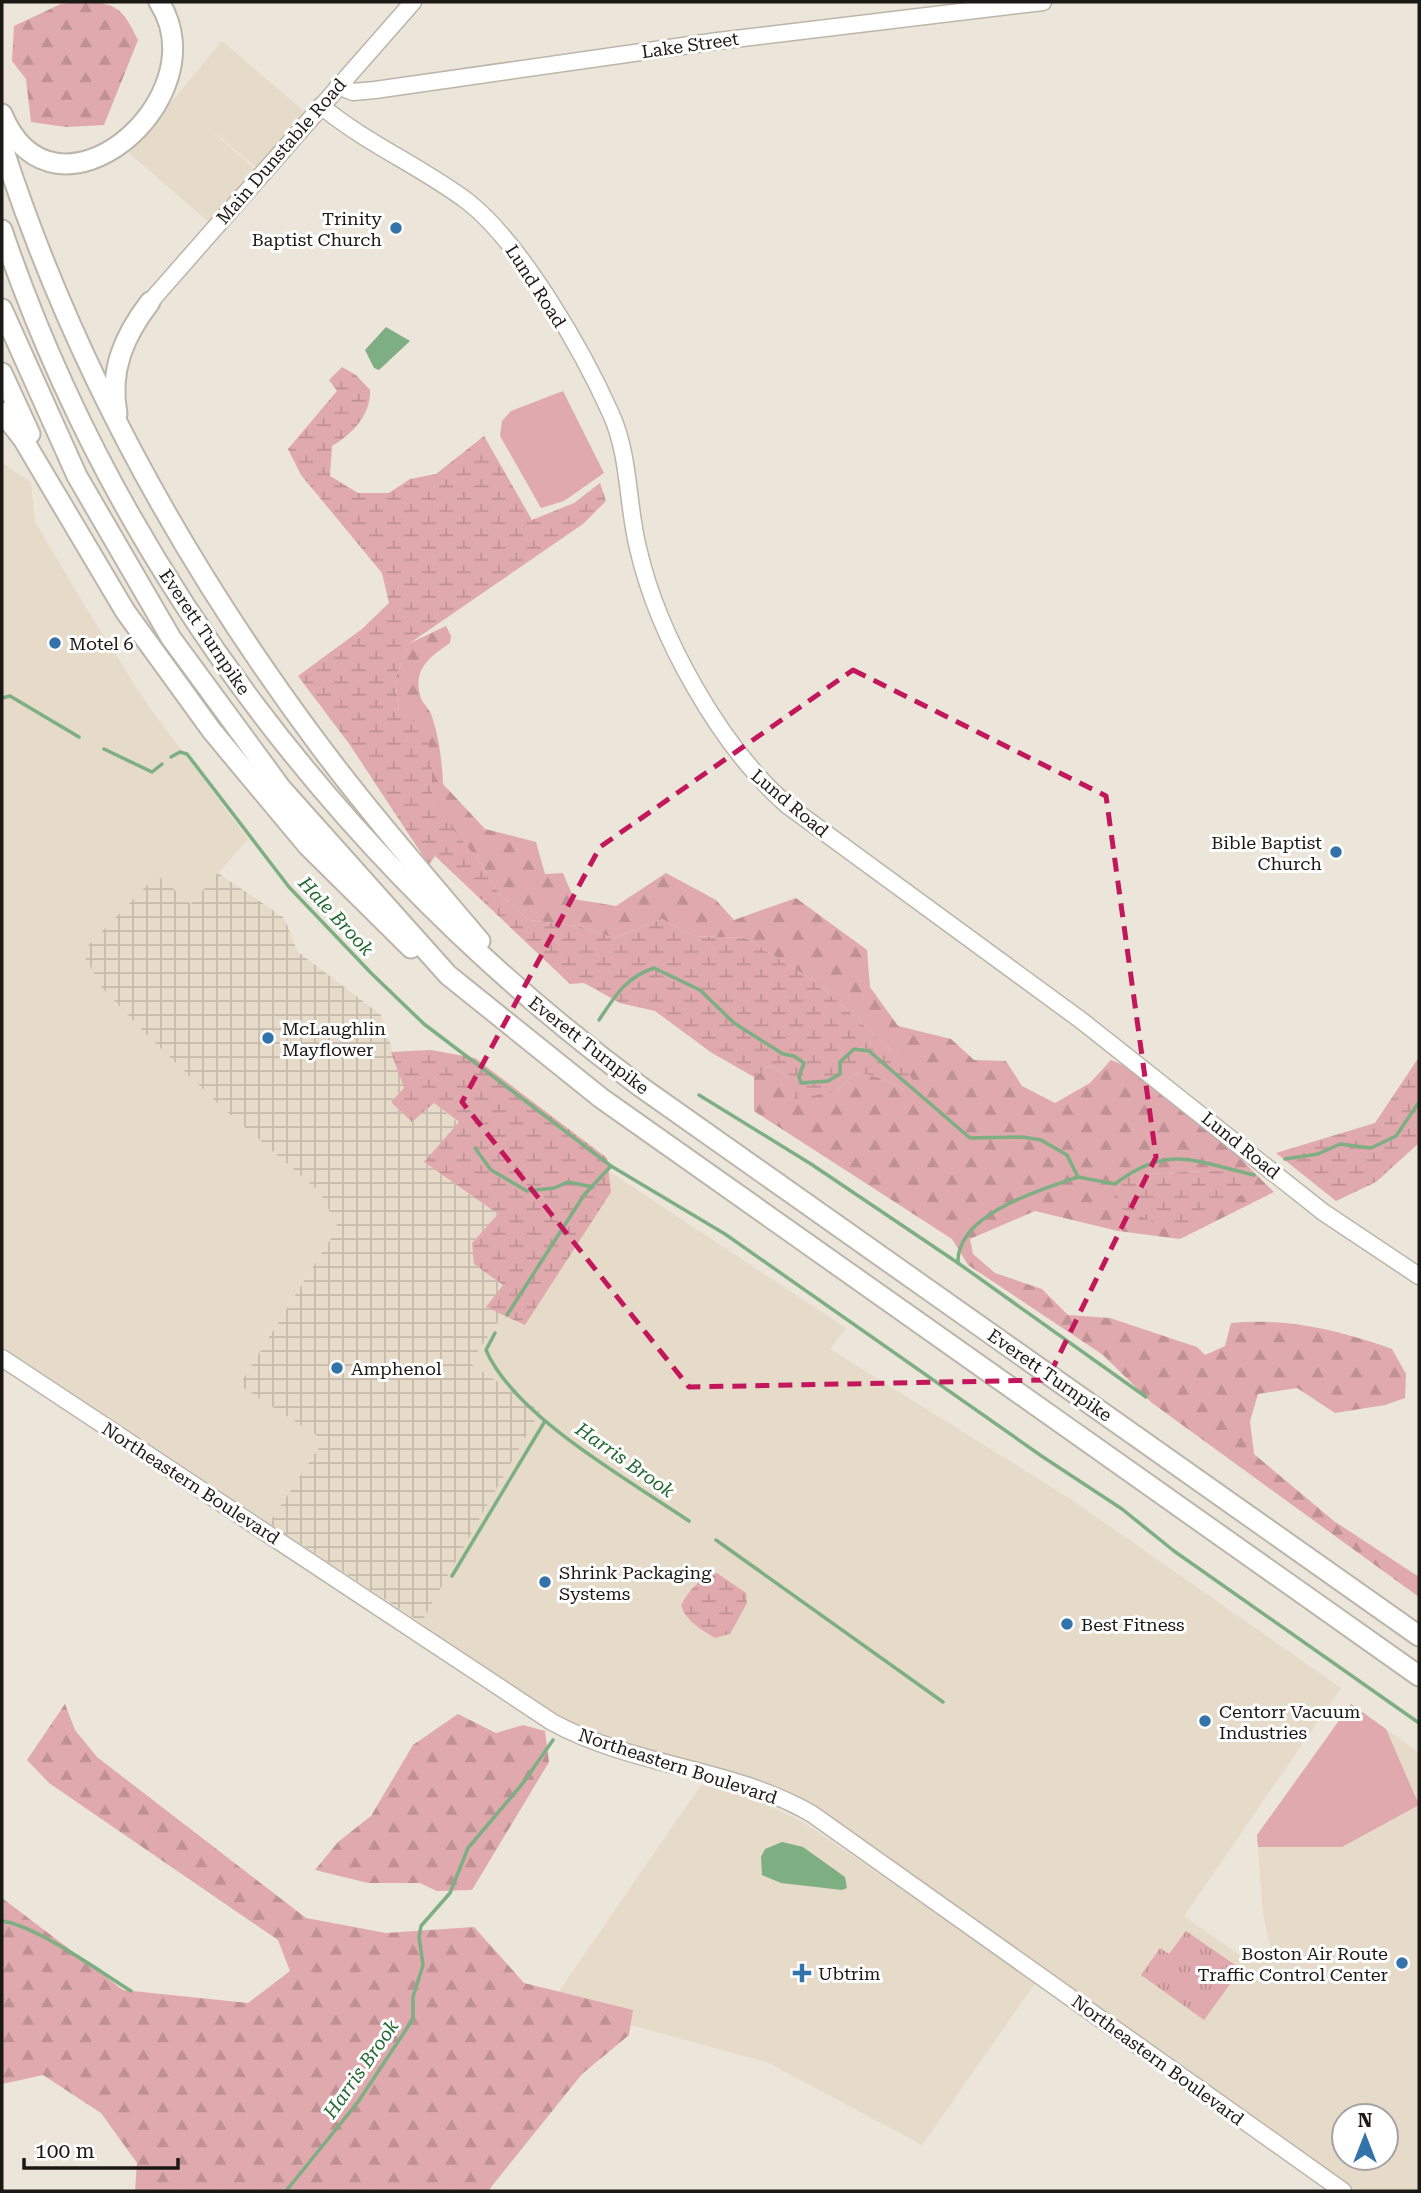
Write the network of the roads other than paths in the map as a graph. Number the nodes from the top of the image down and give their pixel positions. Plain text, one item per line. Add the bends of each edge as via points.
1 (159, 2) edge
2 (413, 2) edge
3 (1044, 2) edge
4 (338, 86) junction
5 (321, 106) junction
6 (2, 114) edge
7 (2, 145) edge
8 (2, 230) edge
9 (150, 302) joint
10 (2, 309) edge
11 (2, 373) edge
12 (2, 412) edge
13 (124, 435) junction
14 (89, 554) junction
15 (448, 975) junction
16 (525, 995) junction
17 (1419, 1276) edge
18 (2, 1358) edge
19 (1419, 1636) edge
20 (1419, 1676) edge
21 (1343, 2191) edge

1 - 6 highway via 171,32 170,69 152,110 115,150 86,162 51,161 21,143
2 - 4 street, Main Dunstable Road
3 - 4 street, Lake Street via 718,41 387,89 353,92
4 - 5 street, Main Dunstable Road
5 - 9 street, Main Dunstable Road
5 - 17 street, Lund Road via 479,211 536,282 613,417 638,549 671,639 702,698 751,772 798,813 1116,1047 1323,1212
7 - 13 highway via 59,298
8 - 16 highway, Everett Turnpike via 44,341 91,442 144,540 204,635 292,754 365,839 442,920
9 - 13 highway via 128,333 117,364 115,402
10 - 15 highway, Everett Turnpike via 77,476 178,648 281,788
11 - 14 highway
12 - 14 highway via 23,439
13 - 16 highway via 195,561 292,709
14 - 15 highway via 167,672 274,808 385,925
15 - 20 highway, Everett Turnpike via 601,1098
16 - 19 highway, Everett Turnpike via 641,1087
18 - 21 street, Northeastern Boulevard via 552,1722 609,1747 753,1786 812,1814

